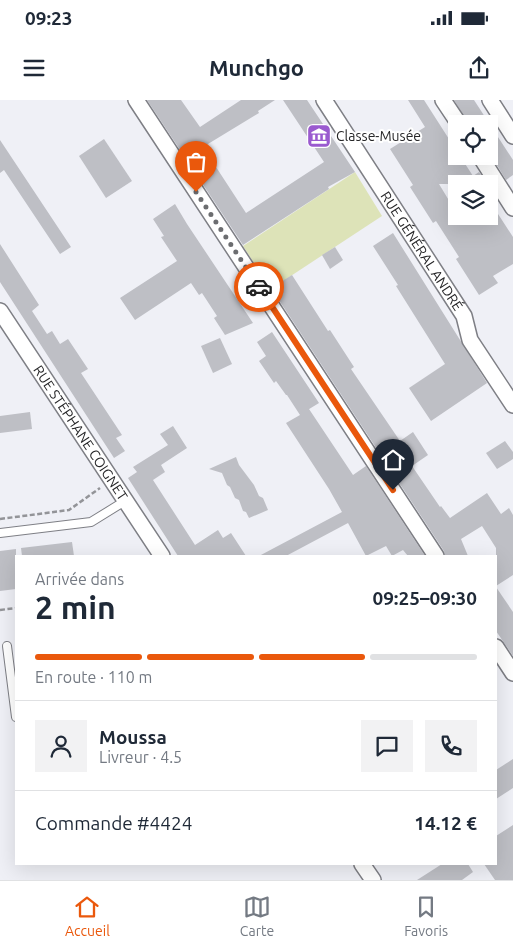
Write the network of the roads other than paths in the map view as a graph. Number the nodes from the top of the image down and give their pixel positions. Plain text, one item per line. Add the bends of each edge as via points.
1 (136, 100) edge
2 (324, 100) edge
3 (443, 100) edge
4 (490, 100) edge
5 (453, 115) edge
6 (513, 136) edge
7 (486, 165) edge
8 (513, 208) edge
9 (0, 311) edge
10 (513, 404) edge
11 (125, 501) junction
12 (0, 533) edge
13 (161, 555) edge
14 (435, 555) edge
15 (7, 646) dead end
16 (497, 649) edge
17 (513, 673) edge
18 (15, 710) edge
19 (363, 865) edge
20 (373, 880) edge

1 - 14 street
2 - 10 street, RUE GÉNÉRAL ANDRÉ via 464,316 470,340
3 - 5 street
4 - 6 street
7 - 8 street
9 - 11 street, RUE STÉPHANE COIGNET
11 - 12 lane via 91,522
11 - 13 street, RUE STÉPHANE COIGNET
15 - 18 lane
16 - 17 street
19 - 20 street

